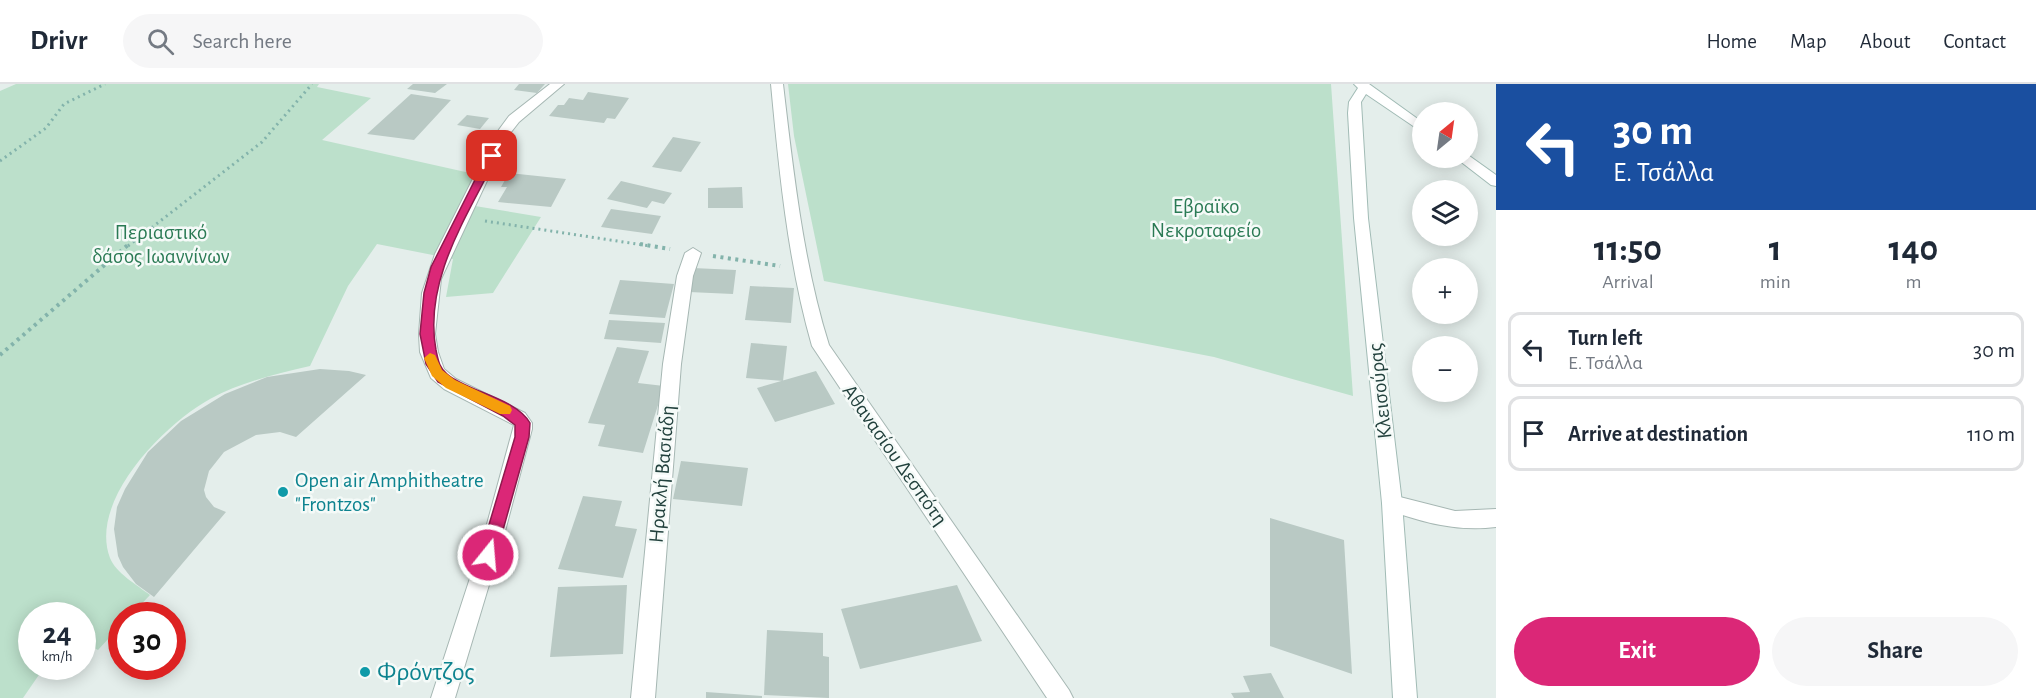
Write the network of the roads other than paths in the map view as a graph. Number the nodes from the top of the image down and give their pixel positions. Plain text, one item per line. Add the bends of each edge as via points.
1 (558, 84) edge
2 (777, 84) edge
3 (1364, 85) edge
4 (1412, 121) edge
5 (1477, 168) edge
6 (1496, 182) edge
7 (693, 253) road end
8 (1392, 503) junction
9 (1496, 518) edge
10 (443, 698) edge
11 (643, 698) edge
12 (1061, 698) edge
13 (1407, 698) edge

1 - 10 street via 507,126 433,279 427,334 432,364 442,378 523,423 494,535
2 - 12 street, Αθανασίου Δεσπότη via 802,270 817,337
3 - 4 street
3 - 8 street, Κλεισούρας via 1354,113 1361,218
5 - 6 street
7 - 11 street, Ηρακλή Βασιάδη via 685,276 672,364
8 - 9 street via 1455,521
8 - 13 street, Κλεισούρας

